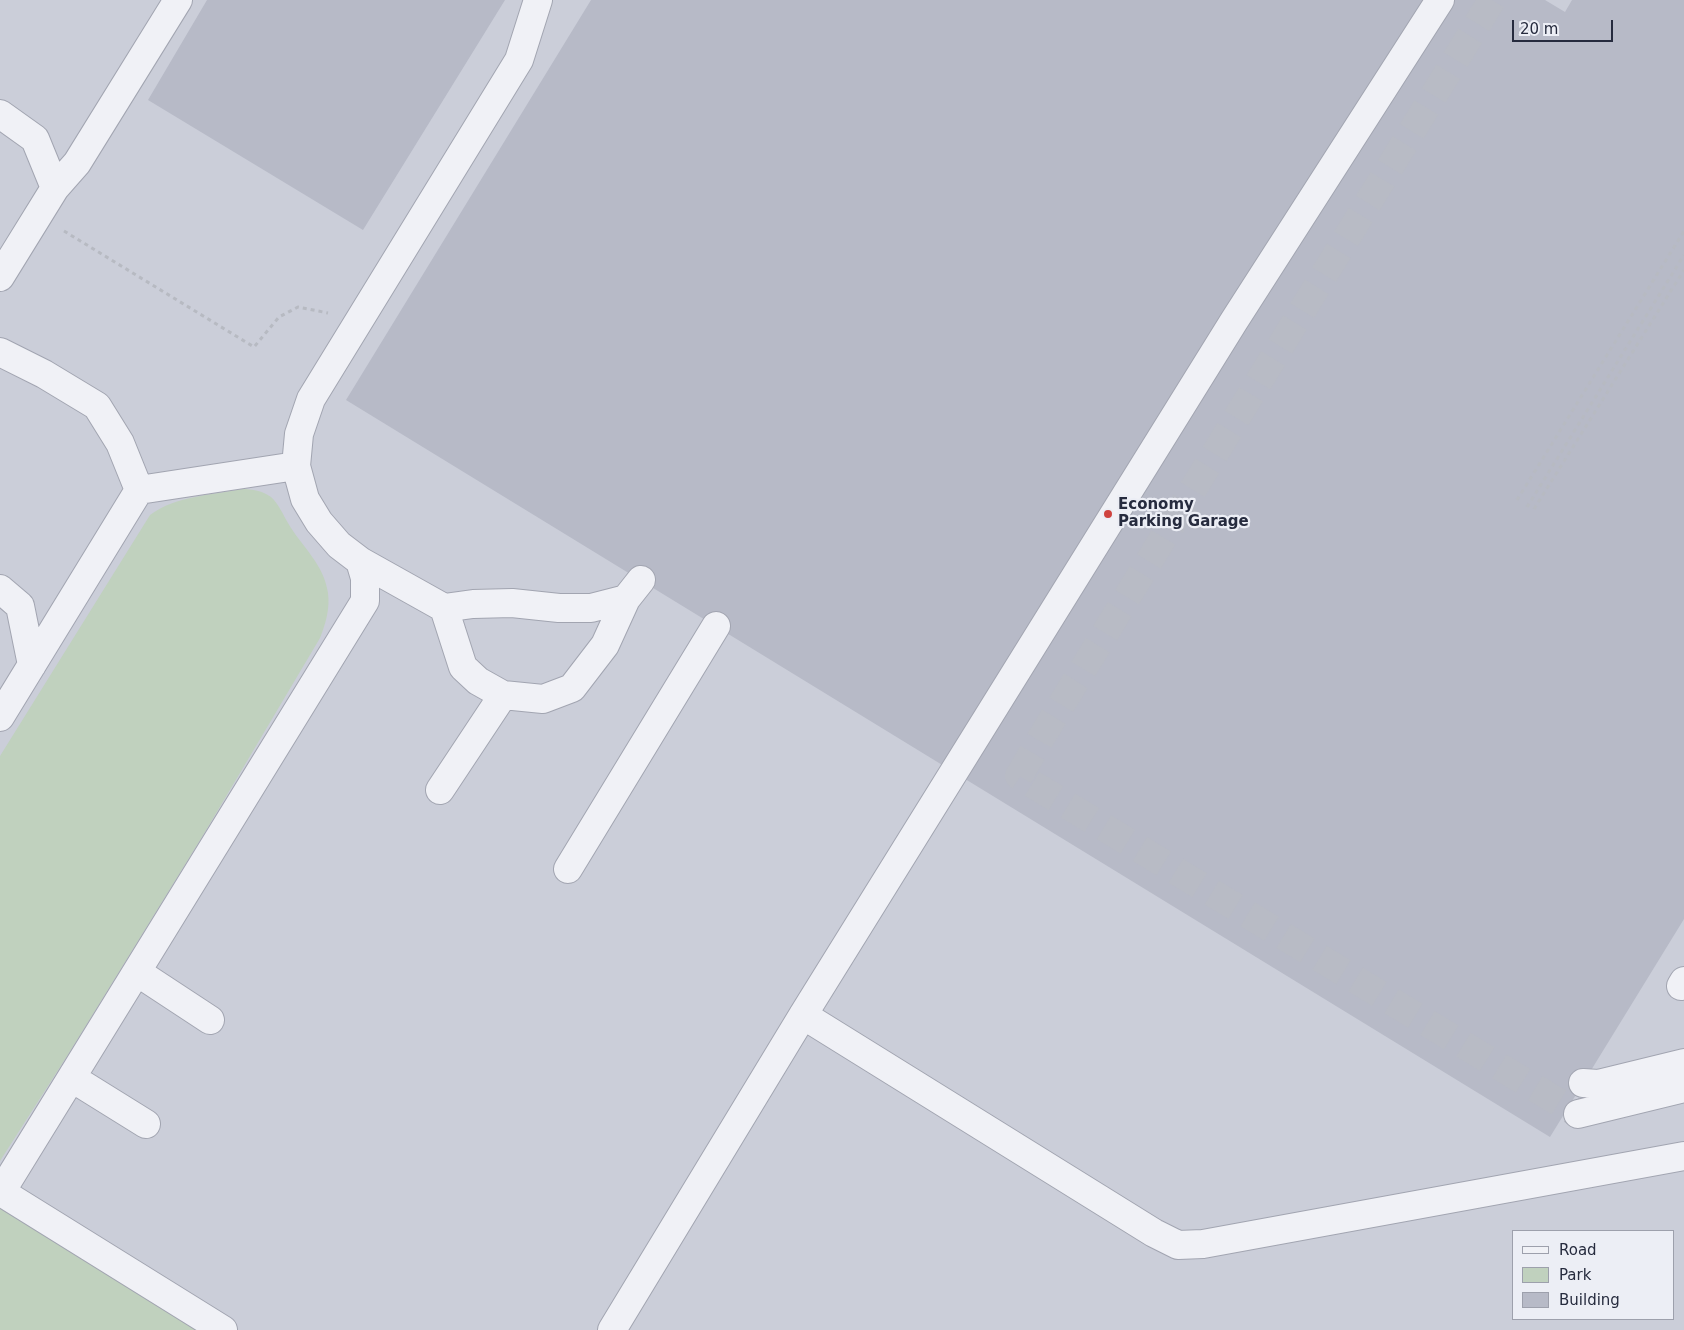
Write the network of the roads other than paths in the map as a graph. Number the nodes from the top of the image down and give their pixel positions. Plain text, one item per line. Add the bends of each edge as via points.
1 (178, 0) edge
2 (538, 0) edge
3 (1440, 0) edge
4 (0, 114) edge
5 (54, 188) junction
6 (0, 277) edge
7 (0, 352) edge
8 (296, 466) junction
9 (139, 490) junction
10 (360, 561) junction
11 (0, 589) edge
12 (444, 608) junction
13 (716, 626) dead end
14 (32, 665) junction
15 (503, 695) junction
16 (0, 717) edge
17 (440, 790) dead end
18 (568, 869) dead end
19 (137, 972) junction
20 (1684, 981) edge
21 (1684, 985) edge
22 (803, 1015) junction
23 (210, 1020) dead end
24 (1684, 1063) edge
25 (72, 1078) junction
26 (1583, 1084) tunnel mouth
27 (1684, 1088) edge
28 (1578, 1114) tunnel mouth
29 (146, 1124) dead end
30 (1684, 1156) edge
31 (223, 1330) edge
32 (612, 1330) edge

1 - 5 lane via 77,163
2 - 8 lane via 519,60 311,399 299,434
3 - 22 lane via 1234,321
4 - 5 lane via 35,139
5 - 6 lane
7 - 9 lane via 97,406 120,443
8 - 9 lane
8 - 10 lane via 305,500 319,522 339,545
9 - 14 lane
10 - 12 lane
10 - 19 lane via 365,578 365,601
11 - 14 lane via 20,606
12 - 15 lane via 463,667 478,681
12 - 15 lane via 512,603 591,608 633,590 605,645 572,688 543,699
13 - 18 lane
14 - 16 lane
15 - 17 lane
19 - 23 lane
19 - 25 lane
20 - 21 lane via 1681,986
22 - 30 lane via 1178,1245 1204,1244
22 - 32 lane
24 - 26 lane via 1598,1084
25 - 29 lane
25 - 31 lane via 1,1192
27 - 28 lane

